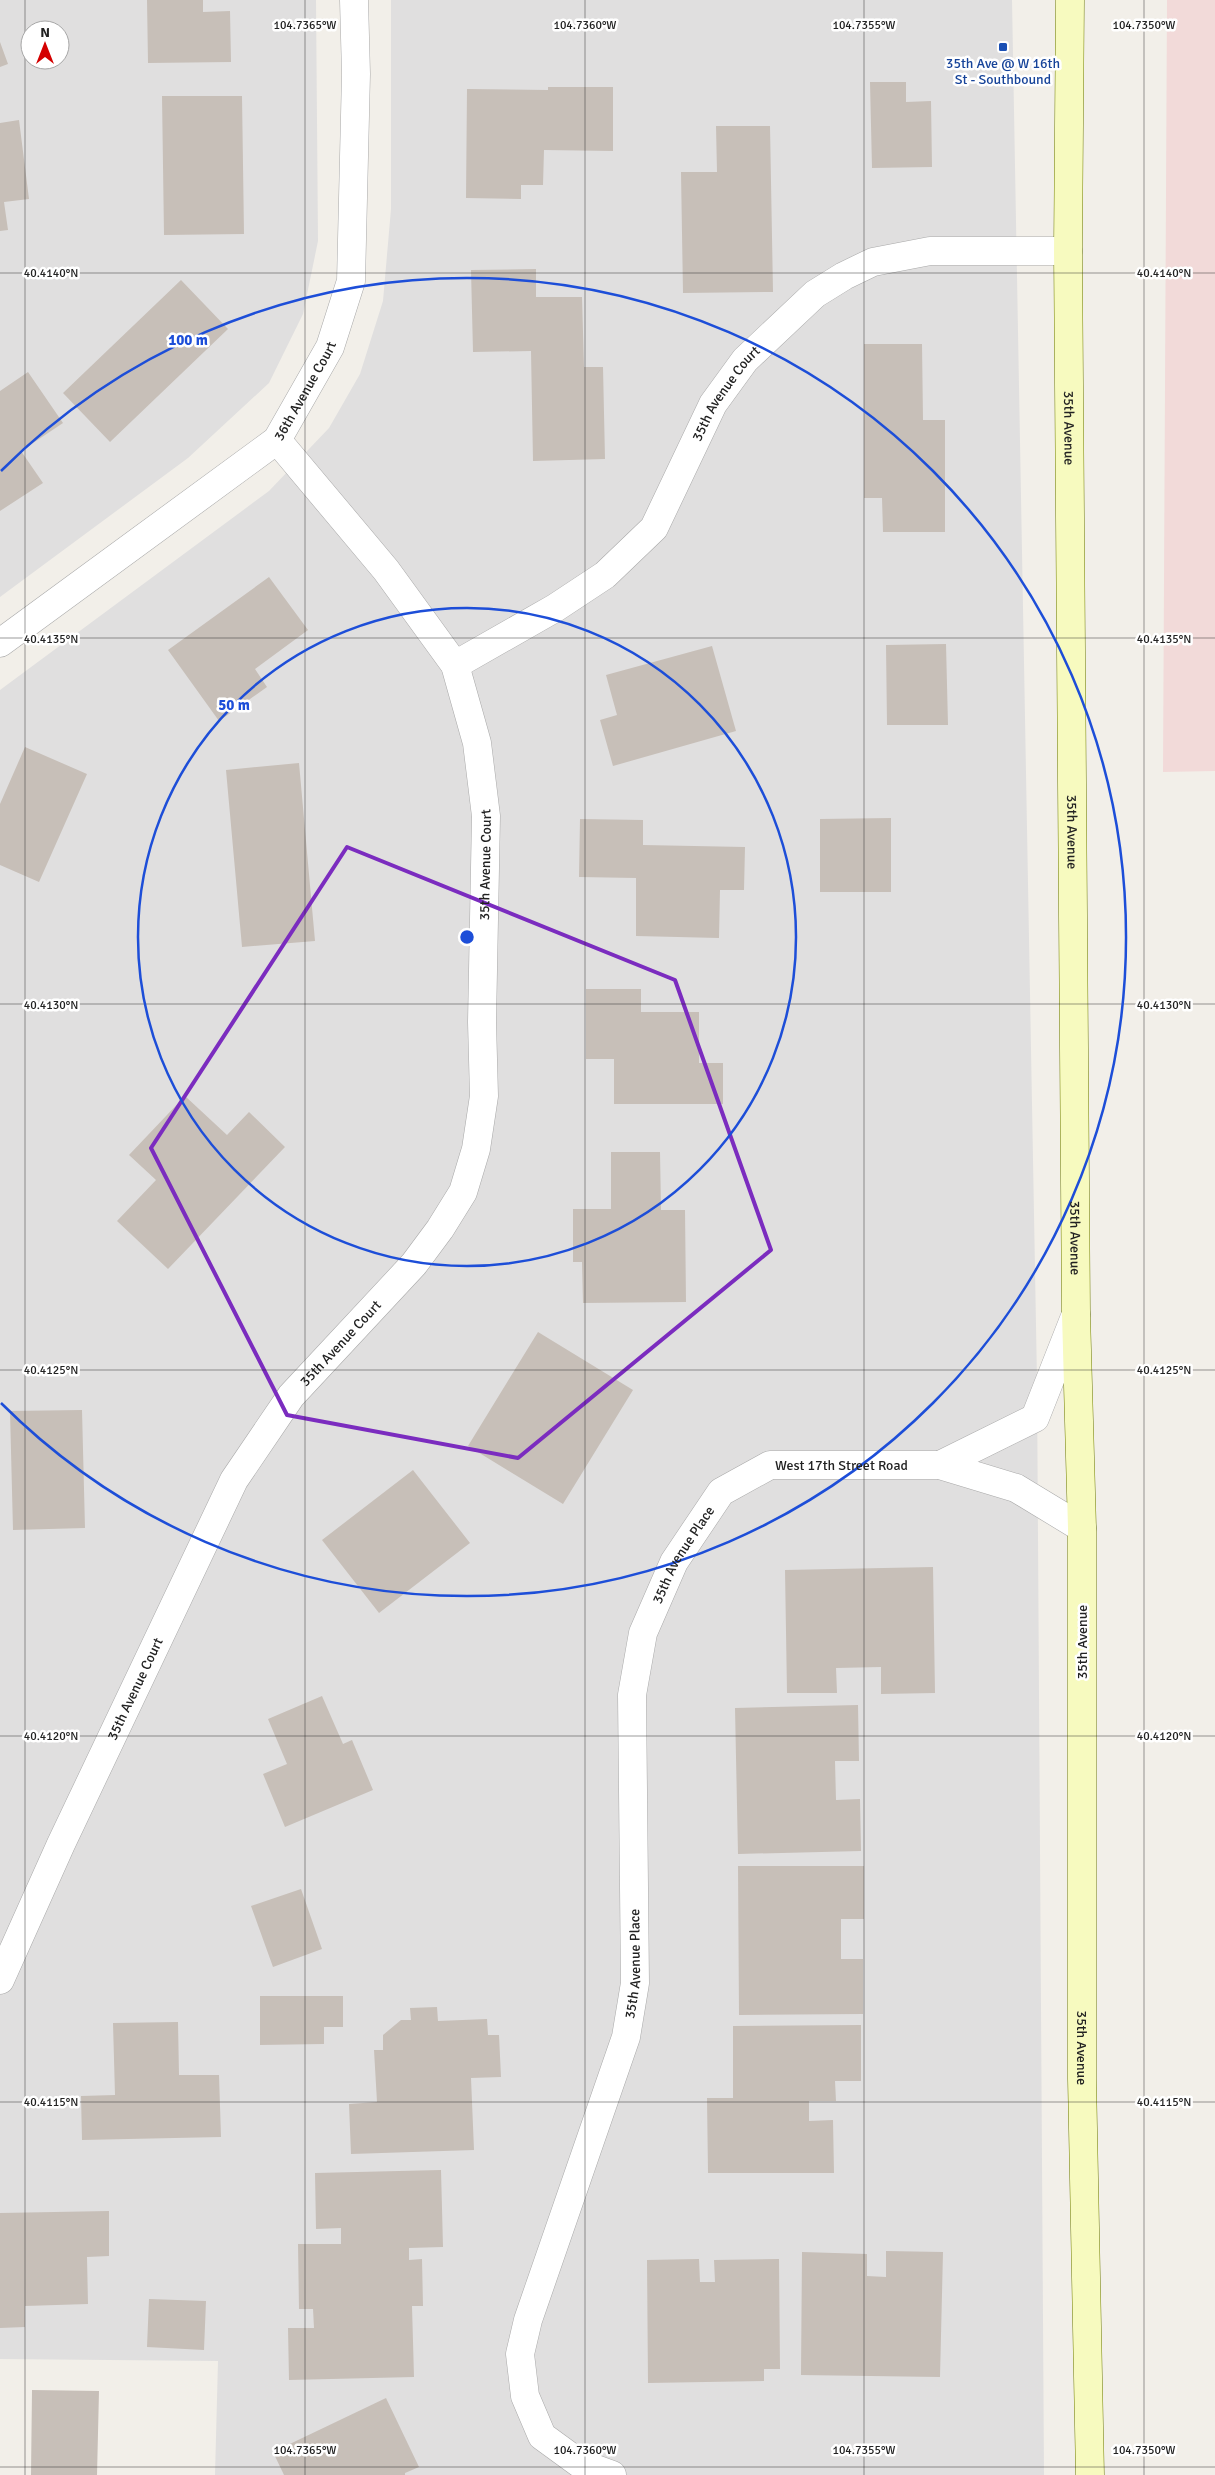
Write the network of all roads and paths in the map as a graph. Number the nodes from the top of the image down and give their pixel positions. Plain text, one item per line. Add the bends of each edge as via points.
1 (354, 0) edge
2 (1070, 0) edge
3 (1068, 251) junction
4 (276, 440) junction
5 (0, 643) edge
6 (456, 666) junction
7 (1076, 1314) junction
8 (940, 1465) junction
9 (721, 1492) joint
10 (1082, 1528) junction
11 (0, 1980) edge
12 (612, 2475) edge
13 (1090, 2475) edge

1 - 4 street, 36th Avenue Court via 356,74 351,281 330,347
2 - 3 main road, 35th Avenue
3 - 6 street, 35th Avenue Court via 930,251 873,262 815,294 745,360 713,404 654,528 605,576
3 - 7 main road, 35th Avenue
4 - 5 street, 36th Avenue Court
4 - 6 street, 35th Avenue Court via 386,570
6 - 11 street, 35th Avenue Court via 477,743 486,816 482,1022 484,1096 476,1149 463,1192 414,1264 290,1396 234,1480
7 - 8 street, West 17th Street Road via 1035,1418
7 - 10 main road, 35th Avenue
8 - 9 street, West 17th Street Road via 770,1465
8 - 10 street, West 17th Street Road via 1016,1488
9 - 12 street, 35th Avenue Place via 674,1562 643,1633 632,1695 635,1983 626,2037 528,2320 520,2354 525,2396 542,2436 578,2463
10 - 13 main road, 35th Avenue via 1082,2079

